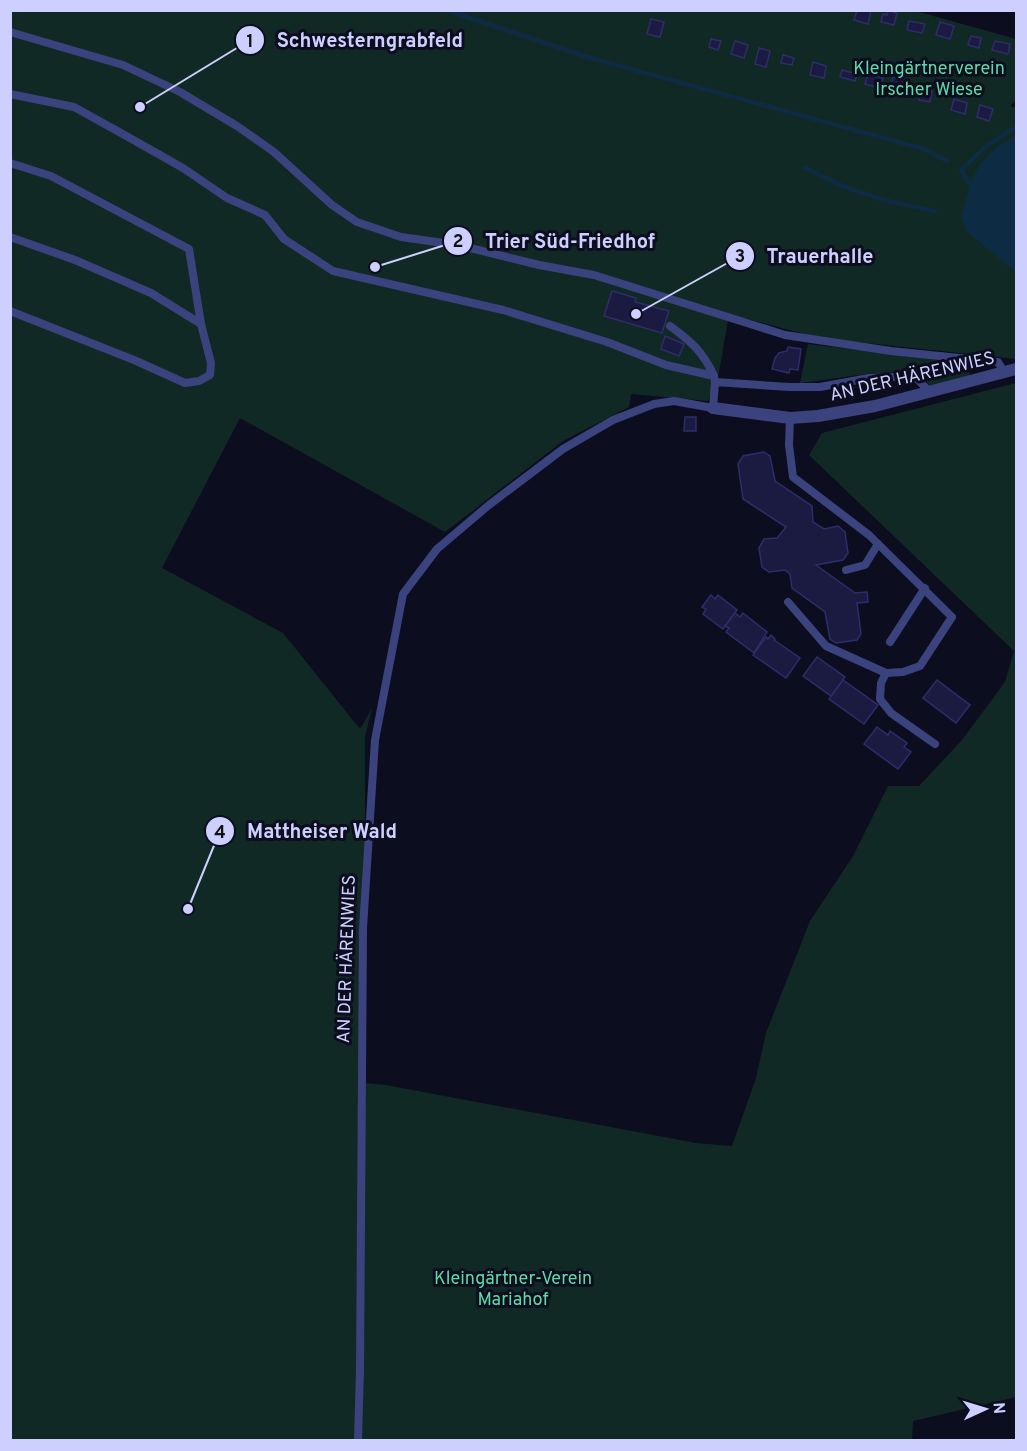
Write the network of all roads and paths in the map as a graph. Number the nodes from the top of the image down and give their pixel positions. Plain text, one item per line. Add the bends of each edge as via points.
1 (10, 32) edge
2 (10, 94) edge
3 (10, 163) edge
4 (10, 237) edge
5 (10, 311) edge
6 (201, 324) junction
7 (670, 326) dead end
8 (1010, 371) edge
9 (714, 379) junction
10 (928, 390) junction
11 (713, 408) junction
12 (790, 418) junction
13 (878, 544) junction
14 (846, 570) dead end
15 (925, 588) junction
16 (788, 602) dead end
17 (890, 642) dead end
18 (886, 673) junction
19 (935, 744) dead end
20 (358, 1440) edge

1 - 8 lane via 123,65 180,92 274,152 332,205 357,222 401,237 458,245 594,275 785,335 998,362
2 - 9 lane via 74,107 183,168 227,198 265,215 284,239 333,271 503,310
3 - 6 lane via 51,176 189,249
4 - 6 lane via 151,292
5 - 6 lane via 184,383 210,375 211,363
7 - 9 lane via 706,357
8 - 10 street, AN DER HÄRENWIES
9 - 10 lane via 820,387 869,378 915,376
9 - 11 lane
10 - 12 street, AN DER HÄRENWIES via 874,406
11 - 12 street, AN DER HÄRENWIES
11 - 20 lane, AN DER HÄRENWIES via 674,401 654,404 613,420 563,449 437,549 403,594 375,740 363,928
12 - 13 lane via 794,477
13 - 14 lane via 865,565
13 - 15 lane
15 - 17 lane
15 - 18 lane via 952,617 920,666
16 - 18 lane via 826,646
18 - 19 lane via 879,699 891,713

